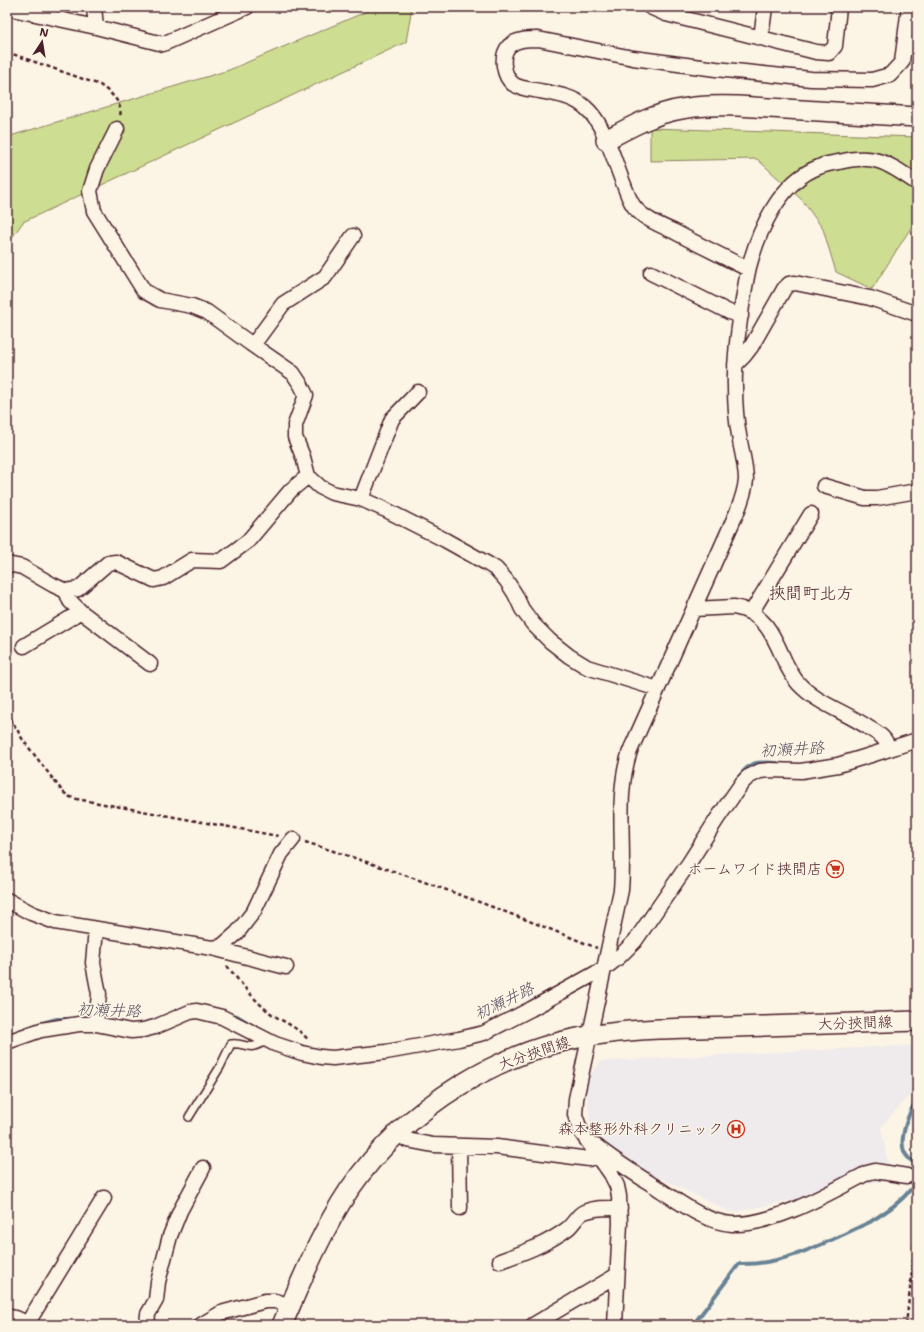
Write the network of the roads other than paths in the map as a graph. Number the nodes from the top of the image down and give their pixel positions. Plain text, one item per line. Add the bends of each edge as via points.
1 (94, 7) edge
2 (247, 7) edge
3 (650, 7) edge
4 (764, 7) edge
5 (839, 7) edge
6 (909, 7) edge
7 (7, 8) edge
8 (96, 27) junction
9 (762, 38) junction
10 (911, 48) edge
11 (917, 117) edge
12 (116, 129) road end
13 (606, 140) junction
14 (917, 183) edge
15 (353, 236) dead end
16 (748, 269) junction
17 (651, 273) dead end
18 (917, 314) edge
19 (740, 316) junction
20 (253, 346) junction
21 (735, 365) junction
22 (418, 392) dead end
23 (308, 476) junction
24 (824, 486) dead end
25 (917, 491) edge
26 (361, 499) junction
27 (811, 514) dead end
28 (7, 564) edge
29 (66, 591) junction
30 (694, 609) junction
31 (80, 610) junction
32 (751, 613) junction
33 (24, 646) dead end
34 (150, 664) dead end
35 (658, 689) junction
36 (917, 740) edge
37 (890, 749) junction
38 (293, 839) dead end
39 (7, 900) edge
40 (96, 929) junction
41 (212, 948) junction
42 (286, 967) dead end
43 (605, 968) junction
44 (917, 1020) edge
45 (96, 1024) junction
46 (589, 1036) junction
47 (267, 1040) junction
48 (7, 1042) edge
49 (189, 1117) dead end
50 (581, 1132) junction
51 (399, 1134) junction
52 (460, 1146) junction
53 (598, 1156) junction
54 (203, 1168) dead end
55 (907, 1176) dead end
56 (104, 1198) dead end
57 (460, 1208) dead end
58 (620, 1208) junction
59 (500, 1261) dead end
60 (617, 1276) junction
61 (290, 1306) junction
62 (7, 1316) edge
63 (28, 1324) edge
64 (147, 1325) edge
65 (200, 1325) edge
66 (282, 1325) edge
67 (533, 1325) edge
68 (615, 1325) edge

1 - 8 street
2 - 8 street via 163,44
3 - 9 street via 666,14
4 - 9 street
5 - 9 street via 835,46 829,53
6 - 10 street
7 - 8 street
10 - 13 street via 890,75 872,80 845,81 795,78 648,60 538,38 522,40 508,48 504,54 504,68 507,77 514,84 580,103 598,122
11 - 13 main road via 713,106 680,109 653,117
12 - 20 street via 97,169 90,192 94,210 129,268 144,291 160,300 208,312
13 - 16 street via 636,210 654,222
14 - 16 street via 895,168 870,158 855,158 808,171 794,181 771,212
15 - 20 street via 325,277 283,304
16 - 19 street
17 - 19 street
18 - 21 street via 870,298 790,284 780,295 751,347
19 - 21 street
20 - 23 street via 293,373 306,395 295,425 295,437
21 - 30 street via 736,414 746,475 744,492 738,512
22 - 26 street via 392,419
23 - 26 street via 320,487 332,493
23 - 29 street via 291,490 248,541 221,561 192,560 163,578 154,580 116,562 108,563 78,589
24 - 25 street via 865,498
26 - 35 street via 445,540 496,569 511,587 526,616 550,641 577,662
27 - 32 street
28 - 29 street via 22,568
29 - 31 street via 70,601
30 - 32 street via 734,607
30 - 35 street
31 - 33 street
31 - 34 street
32 - 37 street via 768,627 799,684 828,705 857,719 880,735
35 - 43 street via 630,751 623,776 621,890
36 - 37 street
37 - 43 street via 826,767 801,771 760,771 748,777 635,941
38 - 41 street via 281,854 254,911 237,933 222,946
39 - 40 street via 44,919
40 - 41 street
40 - 45 street via 93,963 99,994
41 - 42 street
43 - 46 street
43 - 47 street via 491,1030 472,1036 386,1052 333,1058 311,1056
44 - 46 main road, 大分挾間線 via 694,1028
45 - 47 street via 131,1031 143,1030 198,1011 226,1018
45 - 48 street via 41,1030
46 - 50 street via 575,1108
46 - 51 main road, 大分挾間線 via 536,1050 489,1069 446,1095
47 - 49 lane via 249,1047 230,1044 220,1067
50 - 53 street
50 - 55 street via 619,1164 690,1209 724,1223 757,1222 777,1216 874,1171
51 - 52 street via 411,1142
51 - 61 main road, 大分挾間線 via 370,1163 340,1204 315,1250
52 - 53 street via 497,1147 589,1159
52 - 57 street
53 - 58 street via 617,1186
54 - 64 street via 180,1210 170,1236 156,1300 148,1314
56 - 63 street
58 - 59 street via 600,1208 582,1213 560,1234
58 - 60 street
60 - 67 street
60 - 68 street
61 - 65 street via 265,1301 221,1313
61 - 66 main road, 大分挾間線
62 - 63 street

